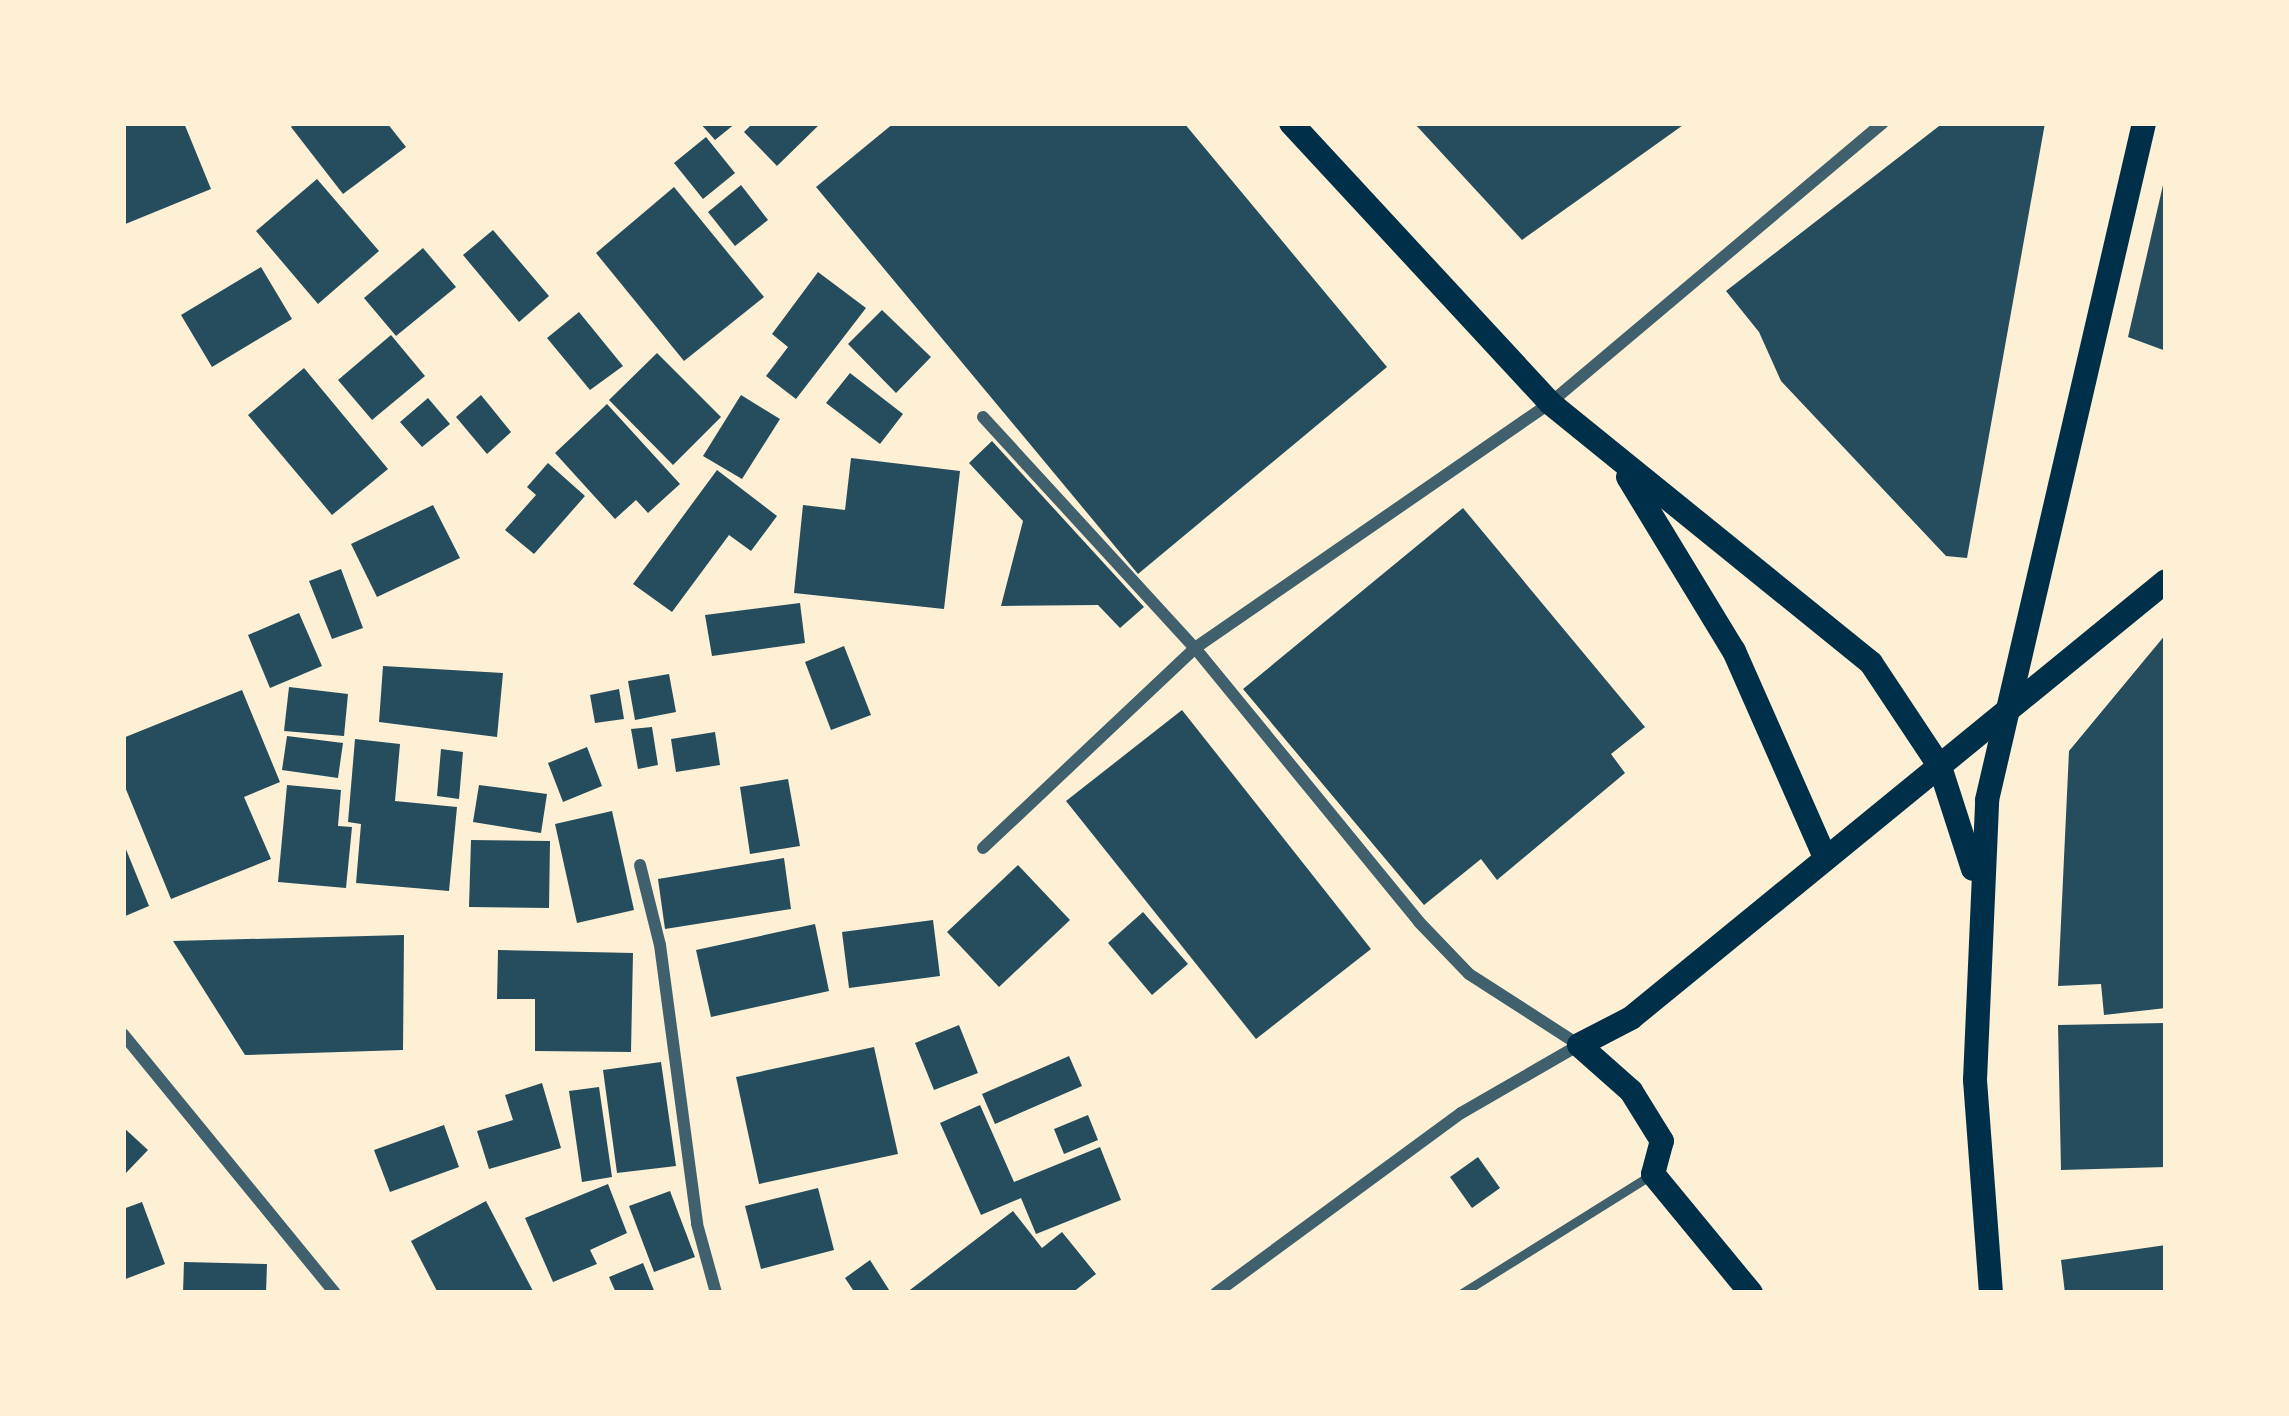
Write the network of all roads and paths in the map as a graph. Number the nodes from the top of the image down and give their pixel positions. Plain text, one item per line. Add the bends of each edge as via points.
1 (1292, 123) edge
2 (1883, 123) edge
3 (2144, 123) edge
4 (1550, 403) junction
5 (983, 416) dead end
6 (1615, 457) junction
7 (2166, 580) edge
8 (1195, 648) junction
9 (2004, 719) junction
10 (1940, 767) junction
11 (983, 848) dead end
12 (1825, 857) junction
13 (640, 865) dead end
14 (1978, 889) junction
15 (123, 1034) edge
16 (1580, 1045) junction
17 (1653, 1174) junction
18 (335, 1293) edge
19 (716, 1293) edge
20 (1216, 1293) edge
21 (1462, 1293) edge
22 (1751, 1293) edge
23 (1991, 1293) edge

1 - 4 main road
2 - 4 street
3 - 9 main road
4 - 6 main road
4 - 8 street
5 - 8 street
6 - 10 main road via 1871,664
6 - 12 main road via 1734,651
7 - 9 main road
8 - 11 street
8 - 16 street via 1469,974
9 - 10 main road
9 - 14 main road
10 - 12 main road
10 - 14 main road
12 - 16 main road via 1631,1018
13 - 19 street via 659,945 697,1224
14 - 23 main road via 1975,1080
15 - 18 street
16 - 17 main road via 1631,1091 1662,1141
16 - 20 street via 1461,1113
17 - 21 lane
17 - 22 main road

